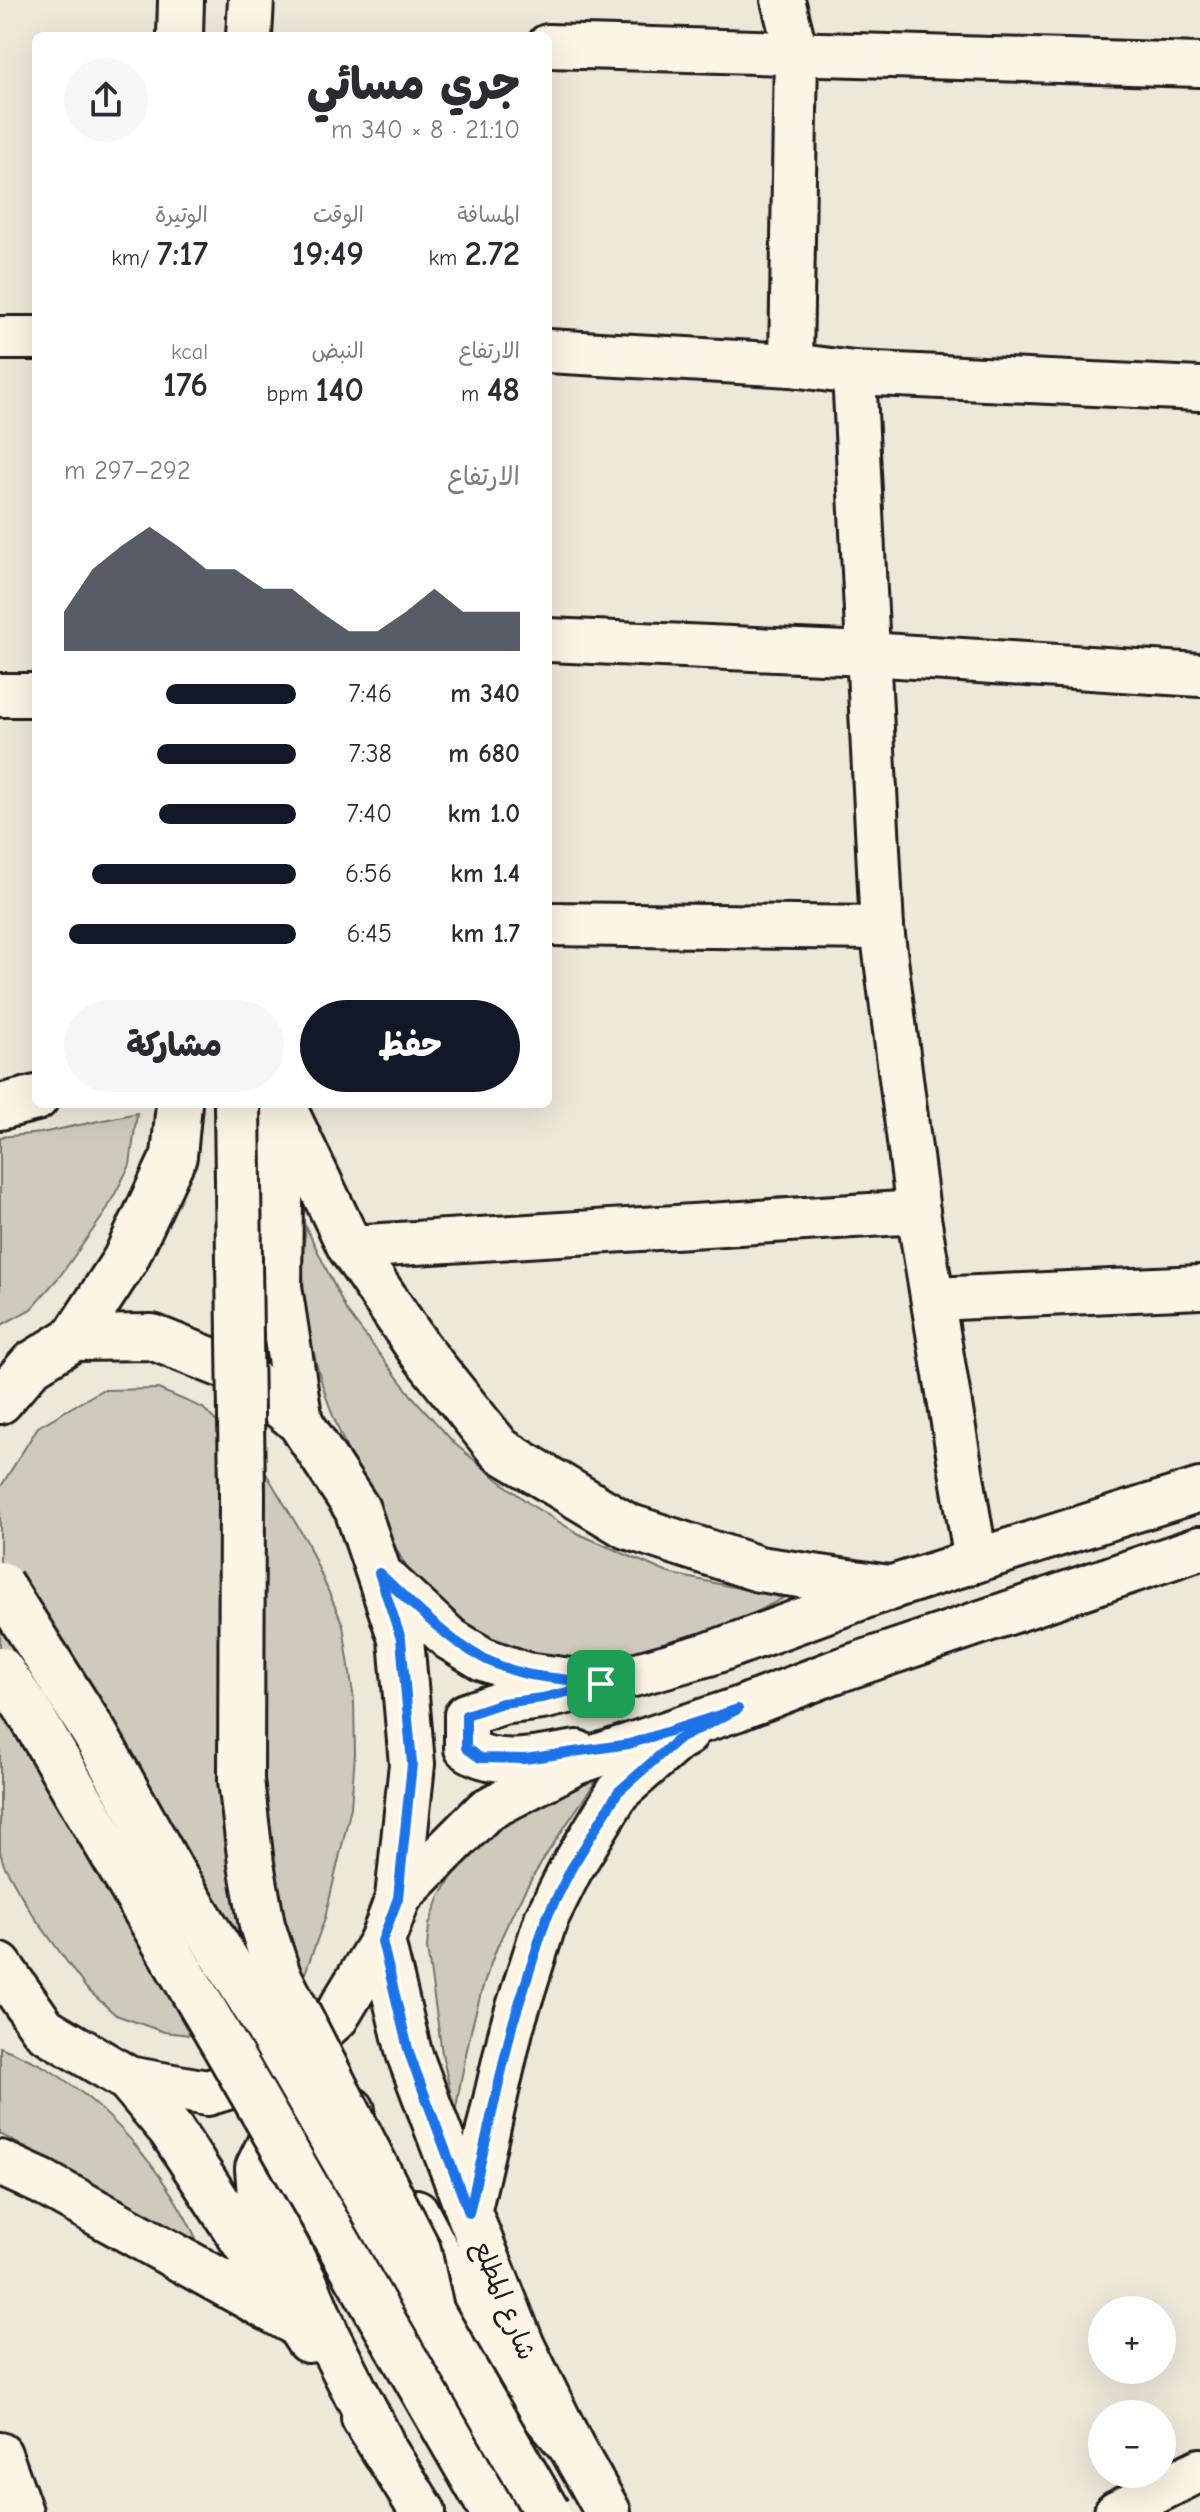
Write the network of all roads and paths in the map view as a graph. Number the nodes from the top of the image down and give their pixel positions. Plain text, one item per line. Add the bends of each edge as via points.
1 (181, 0) edge
2 (251, 0) edge
3 (783, 0) edge
4 (180, 32) edge
5 (249, 32) edge
6 (552, 46) edge
7 (796, 52) junction
8 (1200, 65) edge
9 (0, 338) edge
10 (32, 338) edge
11 (552, 351) edge
12 (791, 365) junction
13 (854, 373) junction
14 (1200, 389) edge
15 (552, 640) edge
16 (867, 654) junction
17 (1200, 675) edge
18 (0, 695) edge
19 (32, 695) edge
20 (552, 924) edge
21 (882, 928) junction
22 (32, 1099) edge
23 (0, 1107) edge
24 (179, 1108) edge
25 (237, 1108) edge
26 (282, 1108) edge
27 (284, 1108) edge
28 (918, 1212) junction
29 (350, 1247) junction
30 (1200, 1287) edge
31 (933, 1299) junction
32 (74, 1338) junction
33 (16, 1365) edge
34 (0, 1401) edge
35 (300, 1422) junction
36 (1200, 1490) edge
37 (1200, 1548) edge
38 (976, 1561) junction
39 (379, 1573) junction
40 (0, 1584) edge
41 (889, 1588) junction
42 (0, 1669) edge
43 (601, 1684) junction
44 (738, 1709) junction
45 (629, 1744) junction
46 (398, 1898) junction
47 (382, 1941) junction
48 (0, 1966) edge
49 (0, 2014) edge
50 (44, 2029) junction
51 (128, 2079) junction
52 (0, 2163) edge
53 (469, 2213) junction
54 (431, 2309) junction
55 (296, 2323) junction
56 (381, 2442) junction
57 (571, 2446) junction
58 (0, 2454) edge
59 (1180, 2489) edge
60 (21, 2512) edge
61 (423, 2512) edge
62 (493, 2512) edge
63 (547, 2512) edge
64 (608, 2512) edge
65 (1116, 2512) edge

1 - 4 main road
2 - 5 main road
3 - 7 street
6 - 7 street
7 - 8 street
7 - 12 street
9 - 10 street
11 - 12 street
12 - 13 street
13 - 14 street
13 - 16 street
15 - 16 street
16 - 17 street
16 - 21 street
18 - 19 street
20 - 21 street
21 - 28 street
22 - 23 main road
24 - 32 main road via 174,1156 125,1260
25 - 54 main road, bridge via 241,1780 251,1864 278,1975 418,2250
26 - 35 main road via 279,1287
27 - 29 main road
28 - 29 street
28 - 31 street
29 - 41 main road via 420,1350 500,1450 627,1526 759,1569
30 - 31 street
31 - 38 street
32 - 33 main road
32 - 35 main road via 152,1337 240,1372
33 - 34 main road
35 - 39 main road via 357,1509
36 - 38 street
37 - 44 street
38 - 41 street
39 - 43 street via 450,1639 483,1659 526,1674
39 - 46 main road via 401,1639 412,1764
40 - 54 main road, bridge via 95,1734
41 - 43 street via 709,1654
42 - 62 main road, bridge
43 - 45 street via 466,1715 466,1748 480,1758 525,1759
44 - 45 street
44 - 53 street via 677,1740 618,1792 571,1869 546,1919 512,2026
45 - 46 street via 576,1763 486,1810
46 - 47 main road
47 - 51 main road via 336,2017 273,2073 207,2093
47 - 53 main road, شارع المطلع via 409,2053
48 - 50 main road
49 - 50 main road
50 - 51 main road
51 - 55 main road via 171,2130
52 - 55 main road
53 - 57 main road, شارع المطلع via 522,2346
54 - 63 main road, bridge
55 - 56 main road
56 - 57 main road via 260,2196 258,2168 273,2137 318,2107 352,2110 374,2135 468,2311
56 - 61 main road
57 - 64 main road, شارع المطلع
58 - 60 street
59 - 65 street

